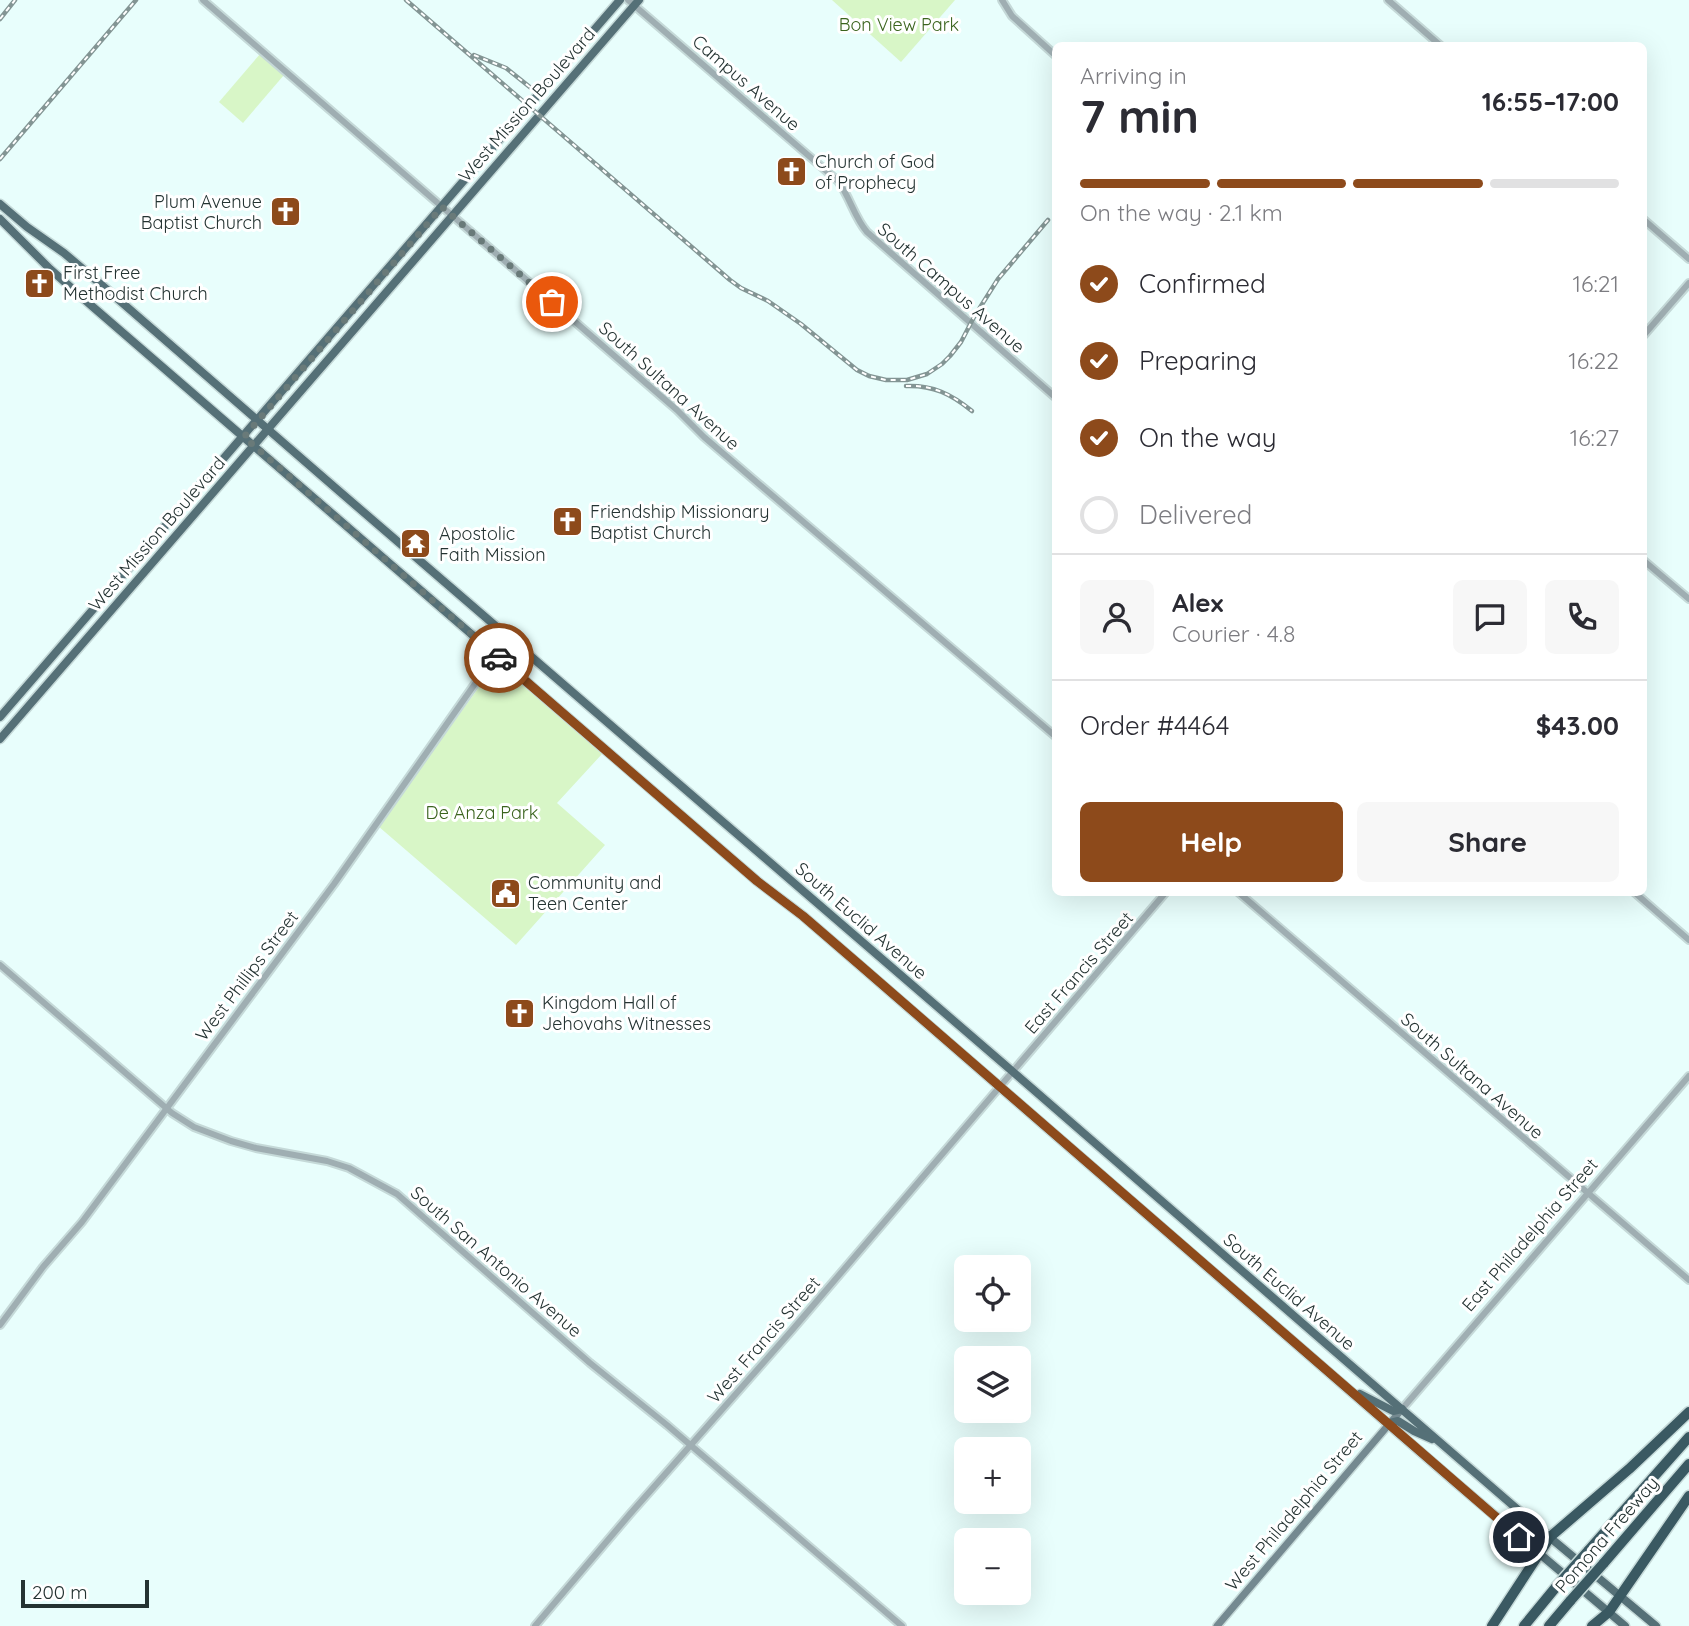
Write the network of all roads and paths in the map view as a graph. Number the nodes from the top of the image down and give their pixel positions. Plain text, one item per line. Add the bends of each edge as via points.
1 (203, 0) edge
2 (620, 0) edge
3 (1002, 0) edge
4 (1388, 0) edge
5 (634, 2) edge
6 (1436, 42) edge
7 (1052, 52) edge
8 (0, 204) edge
9 (442, 207) junction
10 (452, 215) junction
11 (0, 219) edge
12 (1647, 222) edge
13 (861, 226) joint
14 (1689, 259) edge
15 (1689, 283) edge
16 (1647, 331) edge
17 (1052, 394) edge
18 (258, 421) junction
19 (268, 429) junction
20 (244, 437) junction
21 (254, 445) junction
22 (1647, 563) edge
23 (1689, 599) edge
24 (508, 637) junction
25 (496, 656) junction
26 (0, 717) edge
27 (1052, 733) edge
28 (0, 739) edge
29 (1163, 896) edge
30 (1243, 896) edge
31 (1639, 896) edge
32 (1689, 940) edge
33 (0, 965) edge
34 (1013, 1071) junction
35 (1689, 1076) edge
36 (1000, 1086) junction
37 (166, 1108) junction
38 (1108, 1156) junction
39 (1095, 1169) junction
40 (1588, 1193) junction
41 (1689, 1280) edge
42 (0, 1325) edge
43 (1304, 1325) junction
44 (1292, 1339) junction
45 (1338, 1379) junction
46 (1689, 1412) edge
47 (1396, 1416) junction
48 (1689, 1437) edge
49 (691, 1445) junction
50 (1446, 1448) junction
51 (1689, 1464) edge
52 (1689, 1496) edge
53 (1550, 1537) junction
54 (1539, 1553) junction
55 (1621, 1597) junction
56 (1609, 1612) junction
57 (535, 1626) edge
58 (902, 1626) edge
59 (1217, 1626) edge
60 (1492, 1626) edge
61 (1524, 1626) edge
62 (1549, 1626) edge
63 (1592, 1626) edge
64 (1625, 1626) edge
65 (1656, 1626) edge

1 - 9 street, South Sultana Avenue
2 - 9 main road, West Mission Boulevard
3 - 7 street via 1012,16
4 - 6 street
5 - 10 main road, West Mission Boulevard
5 - 13 street, Campus Avenue via 838,181
8 - 18 main road, South Euclid Avenue via 64,253
9 - 10 street, South Sultana Avenue
9 - 18 main road, West Mission Boulevard
10 - 19 main road, West Mission Boulevard
10 - 27 street, South Sultana Avenue via 752,479
11 - 20 main road, South Euclid Avenue
12 - 14 street
13 - 17 street, South Campus Avenue
15 - 16 street
18 - 19 main road, South Euclid Avenue
18 - 20 main road, West Mission Boulevard
19 - 21 main road, West Mission Boulevard
19 - 24 main road, South Euclid Avenue
20 - 21 main road, South Euclid Avenue
20 - 26 main road, West Mission Boulevard
21 - 25 main road, South Euclid Avenue
21 - 28 main road, West Mission Boulevard
22 - 23 street
24 - 25 street, West Phillips Street
24 - 34 main road, South Euclid Avenue
25 - 36 main road, South Euclid Avenue
25 - 37 street, West Phillips Street via 334,884
29 - 34 street, East Francis Street
30 - 40 street, South Sultana Avenue
31 - 32 street
33 - 37 street, South San Antonio Avenue
34 - 36 street, West Francis Street
34 - 38 main road, South Euclid Avenue
35 - 40 street, East Philadelphia Street
36 - 39 main road, South Euclid Avenue
36 - 49 street, West Francis Street
37 - 42 street, West Phillips Street
37 - 49 street, South San Antonio Avenue via 194,1127 231,1142 327,1161 397,1194
38 - 39 main road
38 - 43 main road, South Euclid Avenue
39 - 44 main road, South Euclid Avenue
40 - 41 street, South Sultana Avenue
40 - 47 street, East Philadelphia Street
43 - 44 main road
43 - 47 main road, South Euclid Avenue
44 - 45 main road, South Euclid Avenue
45 - 47 main road, South Euclid Avenue
45 - 47 main road via 1397,1411
46 - 53 highway
47 - 50 main road, South Euclid Avenue
47 - 50 main road via 1408,1428
47 - 54 main road, South Euclid Avenue
47 - 59 main road, West Philadelphia Street
48 - 61 highway, Pomona Freeway, bridge
49 - 57 street, West Francis Street
49 - 58 street, South San Antonio Avenue
50 - 53 main road, South Euclid Avenue
51 - 62 highway, Pomona Freeway, bridge
52 - 55 highway
53 - 54 highway
53 - 55 main road, South Euclid Avenue
54 - 56 main road, South Euclid Avenue
54 - 60 highway
55 - 56 highway
55 - 65 main road, South Euclid Avenue
56 - 63 highway
56 - 64 main road, South Euclid Avenue

